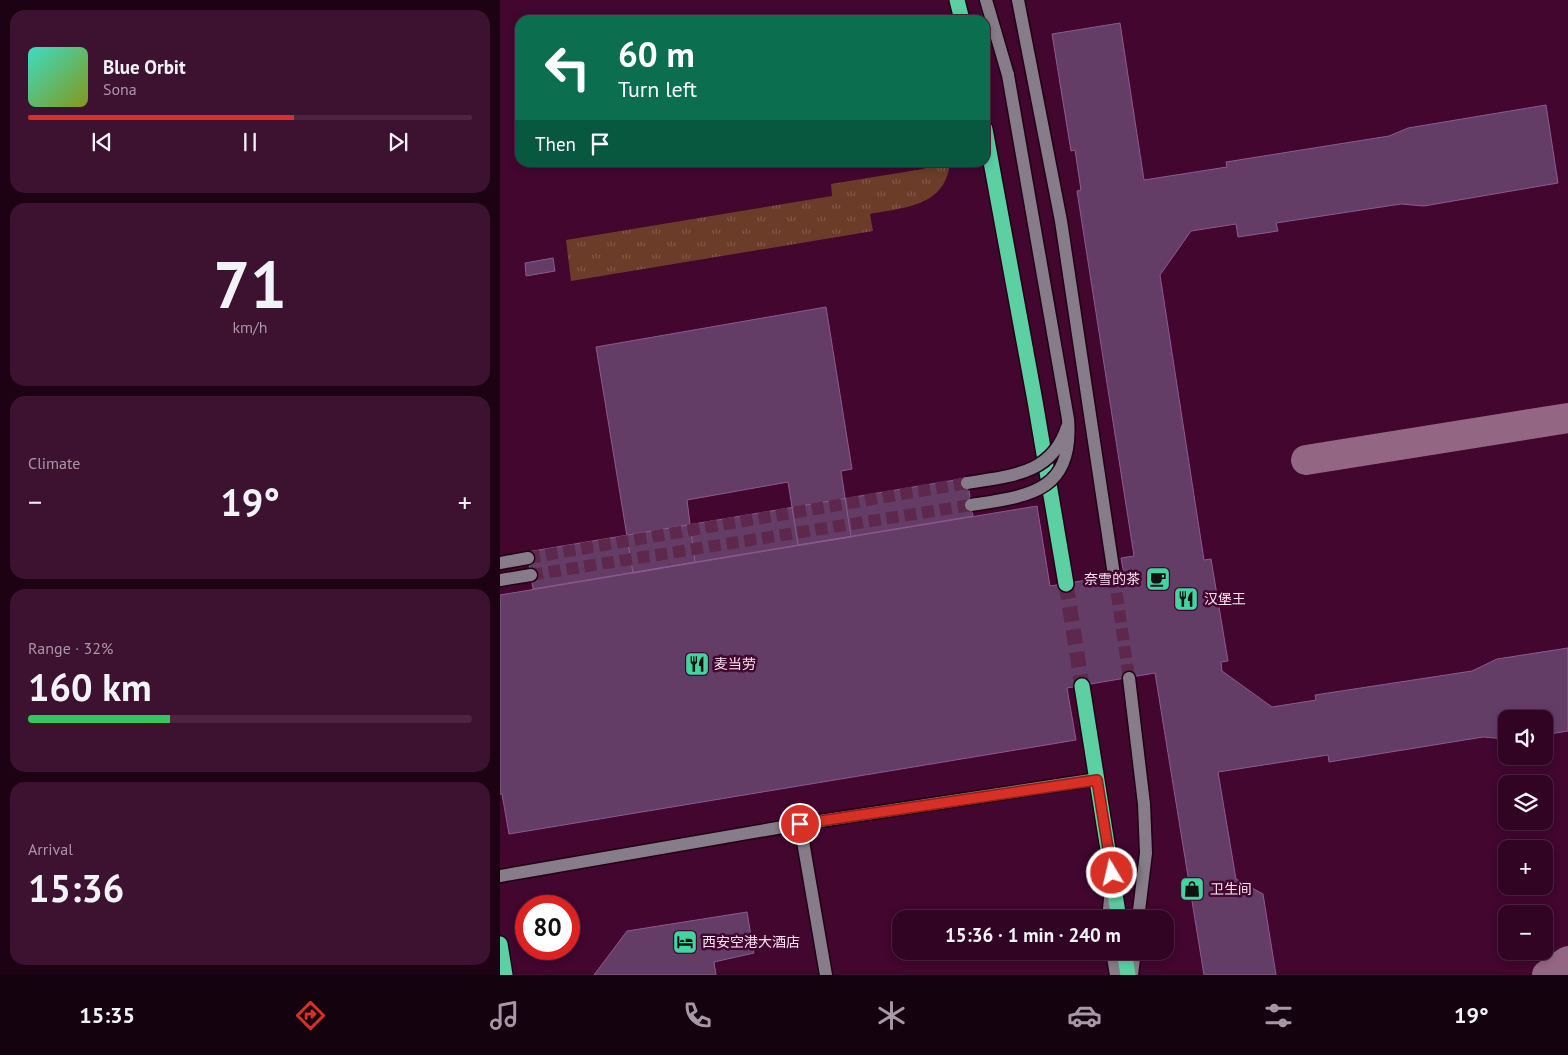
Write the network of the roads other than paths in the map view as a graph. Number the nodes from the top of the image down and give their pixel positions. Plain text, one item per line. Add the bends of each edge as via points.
1 (957, 0) edge
2 (986, 0) edge
3 (1018, 1) edge
4 (961, 15) edge
5 (990, 156) edge
6 (1068, 419) junction
7 (967, 483) tunnel mouth
8 (971, 505) tunnel mouth
9 (528, 558) tunnel mouth
10 (500, 564) edge
11 (531, 575) tunnel mouth
12 (1114, 575) tunnel mouth
13 (500, 580) edge
14 (1066, 584) tunnel mouth
15 (1129, 678) tunnel mouth
16 (1082, 686) tunnel mouth
17 (1097, 780) junction
18 (800, 824) junction
19 (1112, 873) junction
20 (500, 876) edge
21 (1109, 910) edge
22 (1118, 910) edge
23 (1139, 910) edge
24 (500, 944) edge
25 (1114, 960) edge
26 (1126, 960) edge
27 (1134, 960) edge
28 (505, 975) edge
29 (826, 975) edge
30 (1116, 975) edge
31 (1128, 975) edge
32 (1132, 975) edge

1 - 4 highway
2 - 6 street, bridge via 1008,75
3 - 12 street via 1063,230
5 - 14 highway
6 - 7 street, bridge via 1057,448 1038,465 1018,474
6 - 8 street, bridge via 1068,448 1064,461 1048,483 1026,496
9 - 10 street
11 - 13 street
15 - 23 street via 1144,804 1146,853
16 - 17 highway
17 - 18 street
17 - 19 highway
18 - 20 street
18 - 29 street
19 - 21 street
19 - 22 highway
24 - 28 highway
25 - 30 street
26 - 31 highway
27 - 32 street

